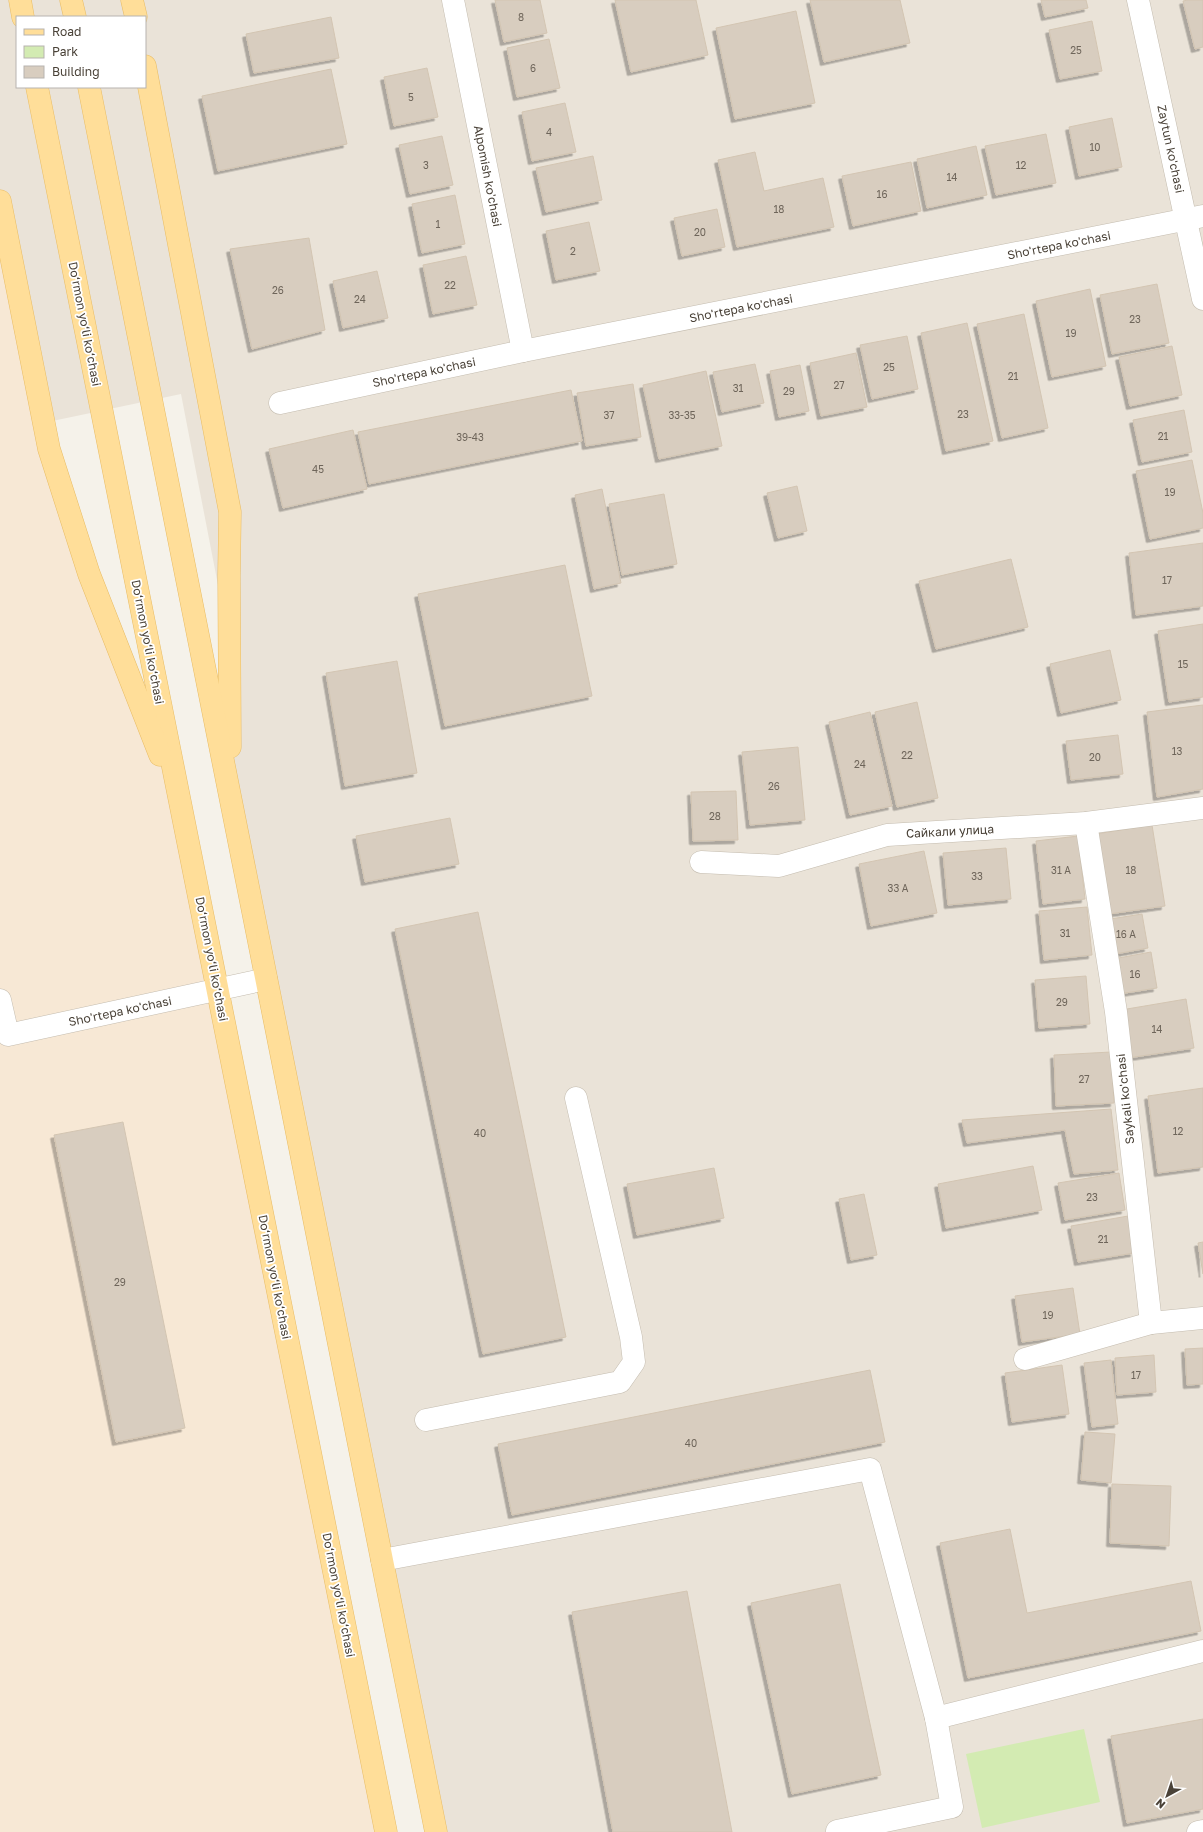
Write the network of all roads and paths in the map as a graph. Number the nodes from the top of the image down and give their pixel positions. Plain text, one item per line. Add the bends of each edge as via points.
1 (20, 0) edge
2 (71, 0) edge
3 (132, 0) edge
4 (452, 0) edge
5 (1138, 0) edge
6 (23, 16) edge
7 (75, 16) edge
8 (136, 16) edge
9 (146, 71) edge
10 (37, 88) edge
11 (89, 88) edge
12 (0, 201) edge
13 (1195, 218) edge
14 (1203, 299) edge
15 (524, 351) junction
16 (280, 403) dead end
17 (230, 800) junction
18 (1203, 808) edge
19 (182, 810) junction
20 (1086, 823) junction
21 (701, 862) dead end
22 (266, 979) junction
23 (218, 991) junction
24 (0, 1000) edge
25 (4, 1036) edge
26 (576, 1098) dead end
27 (1203, 1318) edge
28 (1150, 1323) junction
29 (1025, 1359) dead end
30 (426, 1420) dead end
31 (382, 1560) junction
32 (1203, 1651) edge
33 (936, 1718) junction
34 (837, 1831) edge
35 (1203, 1831) edge
36 (386, 1832) edge
37 (436, 1832) edge
38 (1198, 1832) edge

1 - 6 main road
2 - 7 main road
3 - 8 main road
4 - 15 street, Alpomish ko'chasi
5 - 13 street, Zaytun ko'chasi
9 - 17 main road via 230,512
10 - 19 main road, Do‘rmon yo‘li ko‘chasi
11 - 17 main road
12 - 19 main road via 49,449 89,574
13 - 14 street, Zaytun ko'chasi
13 - 15 street, Sho'rtepa ko'chasi
15 - 16 street, Sho'rtepa ko'chasi
17 - 22 main road
18 - 20 street, Сайкали улица
19 - 23 main road, Do‘rmon yo‘li ko‘chasi
20 - 21 street, Сайкали улица via 887,835 779,866
20 - 28 street, Saykali ko'chasi via 1116,1012
22 - 23 street, Sho'rtepa ko'chasi
22 - 31 main road
23 - 25 street, Sho'rtepa ko'chasi
23 - 36 main road, Do‘rmon yo‘li ko‘chasi
24 - 25 street, Sho'rtepa ko'chasi
26 - 30 street via 631,1337 634,1362 620,1382
27 - 28 street
28 - 29 street
31 - 33 street via 870,1469
31 - 37 main road
32 - 33 street
33 - 34 street via 952,1807
35 - 38 street

